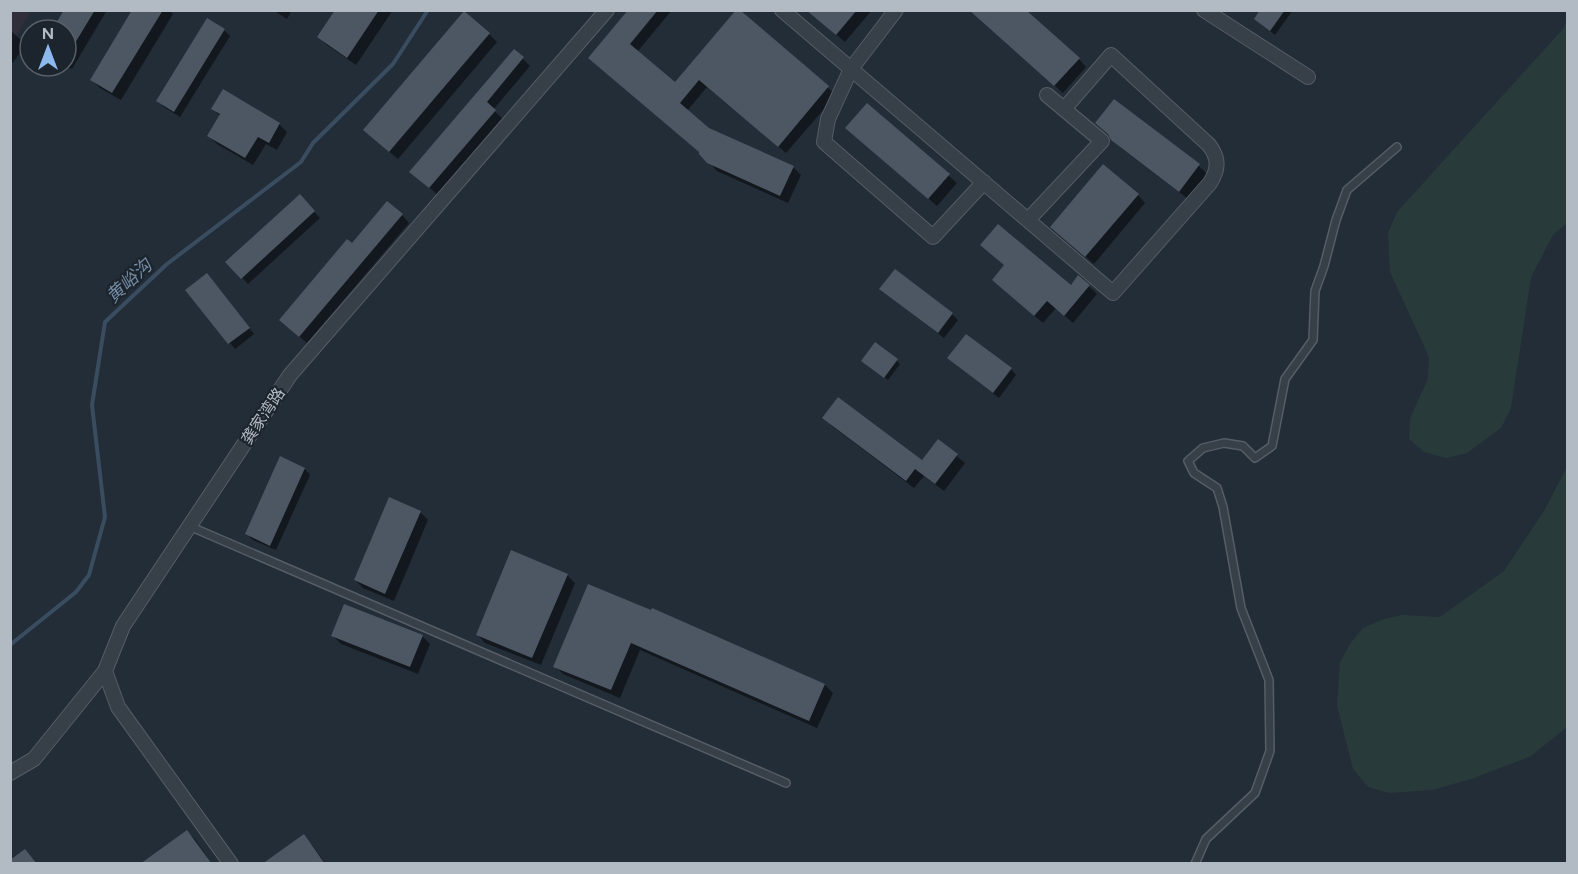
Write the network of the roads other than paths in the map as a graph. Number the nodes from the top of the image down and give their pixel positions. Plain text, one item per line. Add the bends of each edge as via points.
1 (607, 10) edge
2 (782, 10) edge
3 (896, 10) edge
4 (1204, 10) edge
5 (852, 69) junction
6 (1308, 77) dead end
7 (1047, 95) dead end
8 (1064, 109) junction
9 (1397, 147) dead end
10 (984, 182) junction
11 (1028, 220) junction
12 (189, 526) junction
13 (105, 671) junction
14 (10, 773) edge
15 (786, 783) dead end
16 (231, 864) edge
17 (1195, 864) edge

1 - 12 street, 龚家湾路 via 290,375
2 - 5 street
3 - 5 street
4 - 6 street
5 - 10 street
5 - 10 street via 828,119 824,142 933,237
7 - 8 street
8 - 11 street via 1102,141
8 - 11 street via 1111,55 1209,145 1217,159 1215,176 1113,293
9 - 17 lane via 1347,190 1315,291 1313,339 1284,379 1272,446 1255,458 1243,446 1224,443 1203,448 1188,461 1194,473 1217,488 1241,608 1269,680 1270,751 1255,793 1206,839
10 - 11 street
12 - 13 street, 龚家湾路 via 123,626
12 - 15 lane
13 - 14 street, 龚家湾路 via 34,759
13 - 16 street via 118,707

